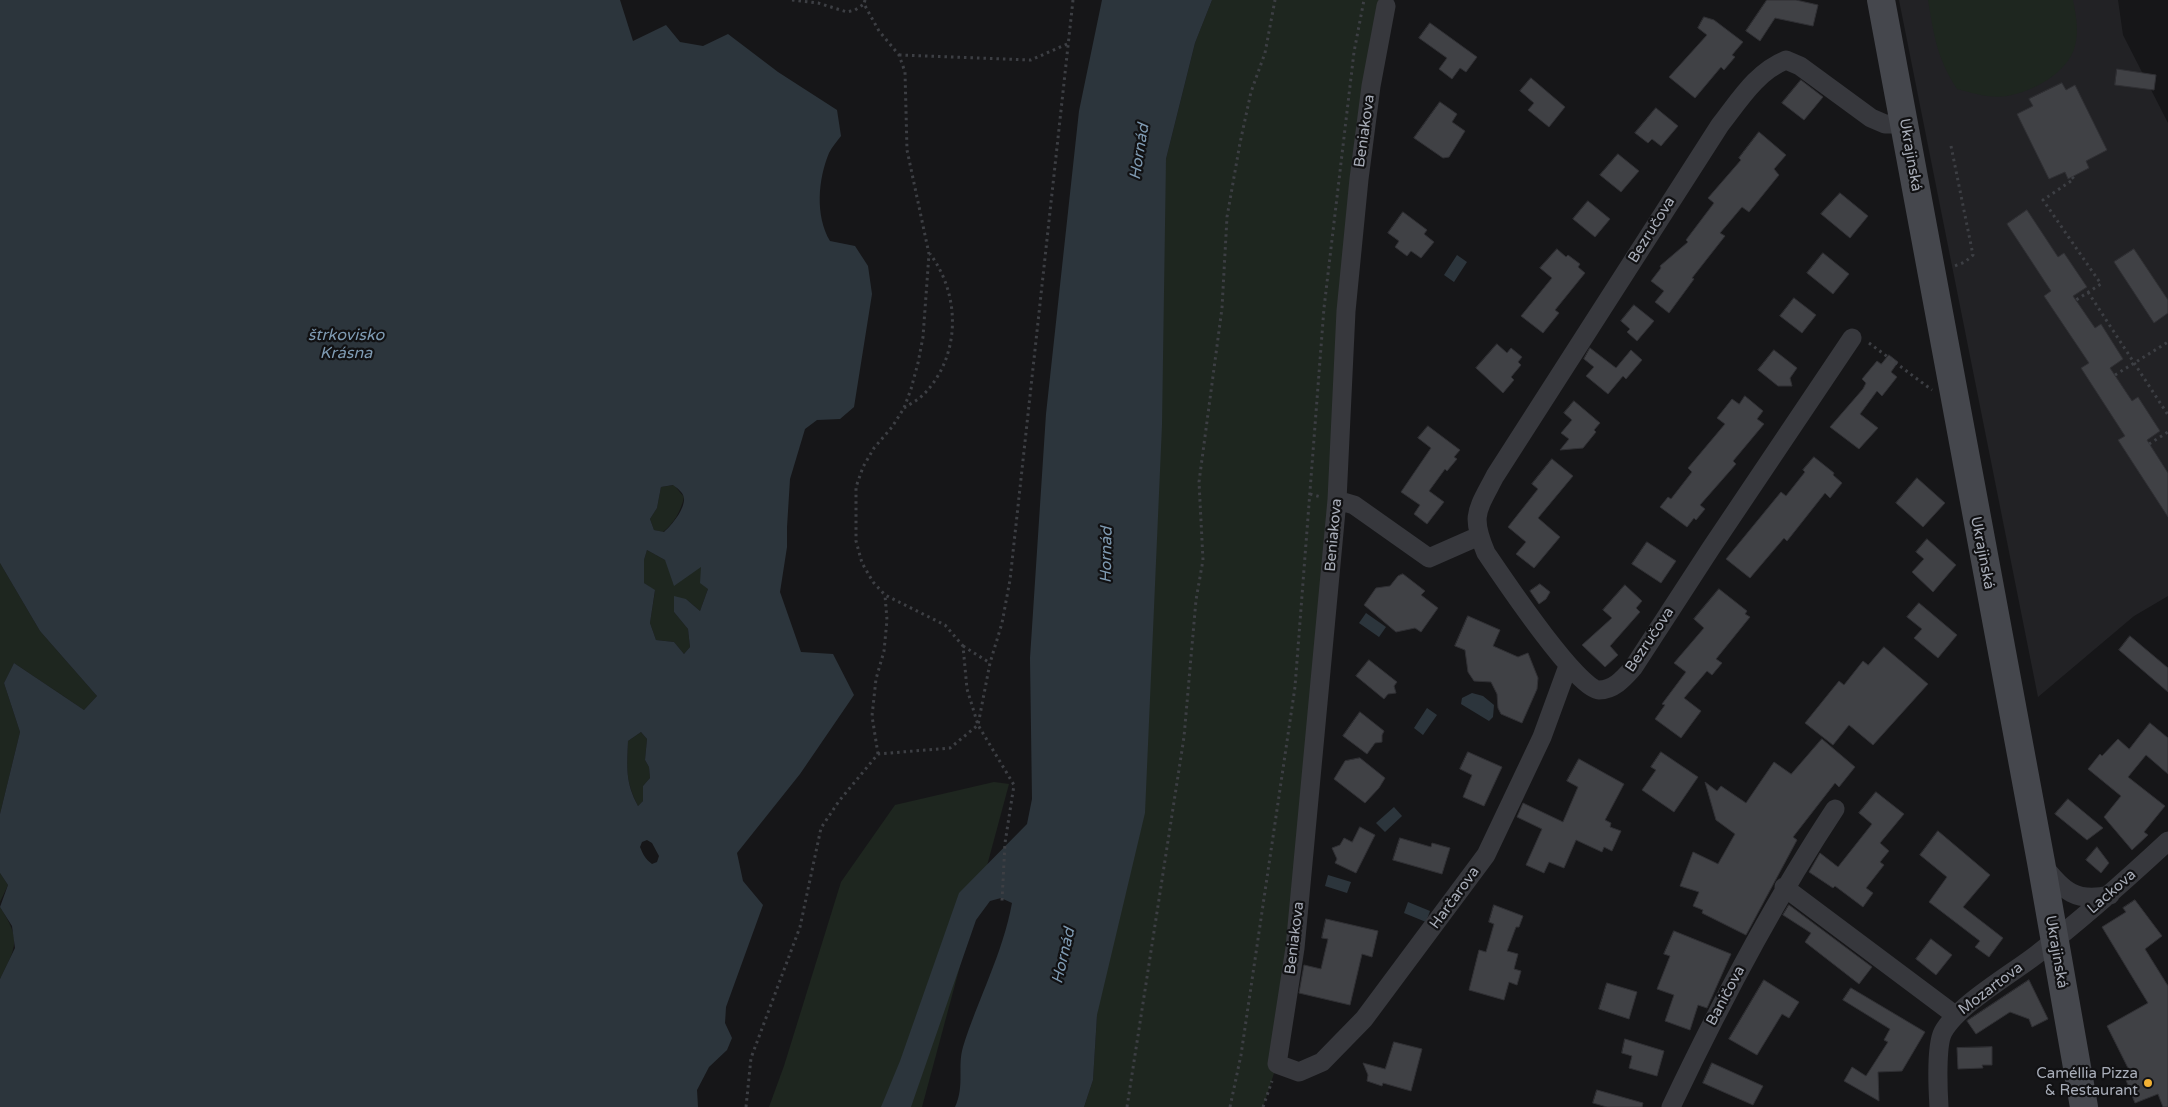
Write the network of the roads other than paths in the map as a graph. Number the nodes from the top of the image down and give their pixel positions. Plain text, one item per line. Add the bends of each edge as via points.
1 (1881, 0) edge
2 (1386, 6) dead end
3 (1904, 124) junction
4 (1852, 338) road end
5 (1337, 500) junction
6 (1479, 536) junction
7 (1568, 666) junction
8 (1835, 809) dead end
9 (2168, 841) edge
10 (2041, 862) junction
11 (1784, 888) junction
12 (2111, 894) junction
13 (2054, 940) junction
14 (1955, 1015) junction
15 (1278, 1064) joint
16 (1671, 1107) edge
17 (1939, 1107) edge
18 (2084, 1107) edge

1 - 3 main road, Ukrajinská
2 - 5 street, Beniakova via 1371,86 1358,189 1346,311
3 - 6 street, Bezručova via 1885,124 1871,118 1800,66 1786,60 1758,76 1714,133 1495,476 1475,519
3 - 10 main road, Ukrajinská
4 - 7 street, Bezručova via 1622,681 1598,690 1589,687
5 - 6 street via 1354,504 1429,558
5 - 15 street, Beniakova via 1295,948
6 - 7 street, Bezručova via 1500,574
7 - 15 street, Harčarova via 1542,737 1486,855 1438,922 1364,1019 1322,1062 1299,1072
8 - 11 street, Baničova
9 - 12 street, Lackova
10 - 12 street via 2070,893 2095,898
10 - 13 main road, Ukrajinská
11 - 14 street
11 - 16 street, Baničova via 1716,1014
12 - 13 street, Lackova
13 - 14 street, Mozartova
13 - 18 main road, Ukrajinská
14 - 17 street, Mozartova via 1942,1034 1937,1074

